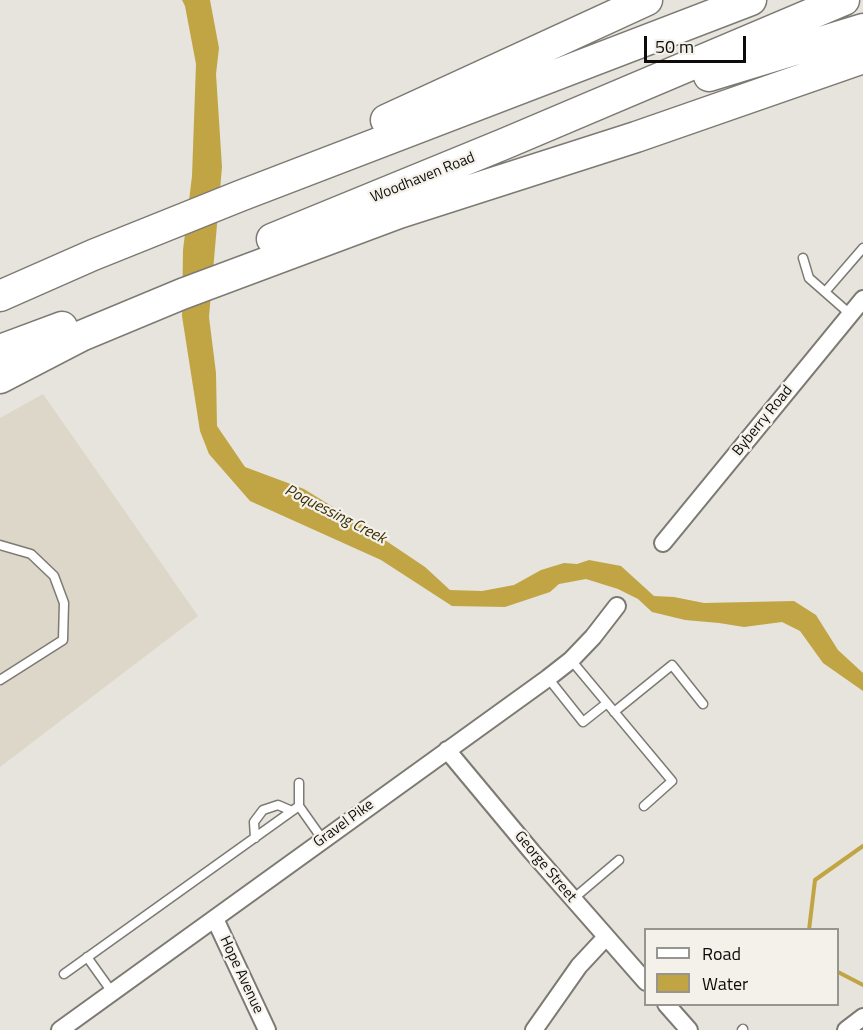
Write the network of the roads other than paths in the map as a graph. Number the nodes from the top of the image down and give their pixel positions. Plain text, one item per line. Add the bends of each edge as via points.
1 (647, 0) edge
2 (844, 0) edge
3 (743, 2) edge
4 (863, 28) edge
5 (863, 58) edge
6 (504, 144) junction
7 (226, 193) junction
8 (181, 212) junction
9 (863, 248) edge
10 (802, 258) dead end
11 (223, 269) junction
12 (0, 283) edge
13 (179, 286) junction
14 (825, 292) junction
15 (0, 293) edge
16 (863, 299) edge
17 (114, 306) junction
18 (850, 314) junction
19 (0, 350) edge
20 (0, 366) edge
21 (0, 378) edge
22 (663, 543) dead end
23 (0, 545) edge
24 (617, 606) dead end
25 (572, 660) junction
26 (548, 678) junction
27 (0, 680) edge
28 (607, 704) junction
29 (703, 704) dead end
30 (614, 712) junction
31 (447, 750) junction
32 (299, 783) dead end
33 (644, 806) dead end
34 (296, 809) junction
35 (255, 838) junction
36 (323, 840) junction
37 (619, 860) dead end
38 (573, 899) junction
39 (215, 919) junction
40 (606, 937) junction
41 (87, 957) junction
42 (64, 974) dead end
43 (644, 981) edge
44 (112, 992) junction
45 (667, 1006) edge
46 (863, 1017) edge
47 (60, 1030) edge
48 (267, 1030) edge
49 (534, 1030) edge
50 (689, 1030) edge
51 (846, 1030) edge

1 - 7 highway
2 - 6 highway, Woodhaven Road
3 - 7 highway
4 - 6 highway
5 - 11 highway via 636,137
6 - 11 highway, Woodhaven Road
7 - 8 highway
8 - 12 highway
8 - 15 highway via 93,255
9 - 14 lane
10 - 14 lane via 809,278
11 - 13 highway, Woodhaven Road
13 - 17 highway, Woodhaven Road
13 - 21 highway
14 - 18 lane
16 - 18 street, Byberry Road
17 - 19 highway, Woodhaven Road
17 - 20 highway
18 - 22 street, Byberry Road
23 - 27 lane via 30,554 54,576 64,603 63,640
24 - 25 street, Gravel Pike
25 - 26 street, Gravel Pike
25 - 28 lane
26 - 28 lane via 583,722
26 - 31 street, Gravel Pike
28 - 30 lane
29 - 30 lane via 672,665
30 - 33 lane via 672,781
31 - 36 street, Gravel Pike
31 - 38 street, George Street
32 - 34 lane
34 - 35 lane
34 - 35 lane via 278,805 263,810 254,822
34 - 36 lane
35 - 41 lane
36 - 39 street, Gravel Pike
37 - 38 lane
38 - 40 street, George Street
39 - 44 street, Gravel Pike
39 - 48 street, Hope Avenue
40 - 43 street, George Street
40 - 49 street via 579,966
41 - 42 lane
41 - 44 lane
44 - 47 street, Gravel Pike
45 - 50 street
46 - 51 street

